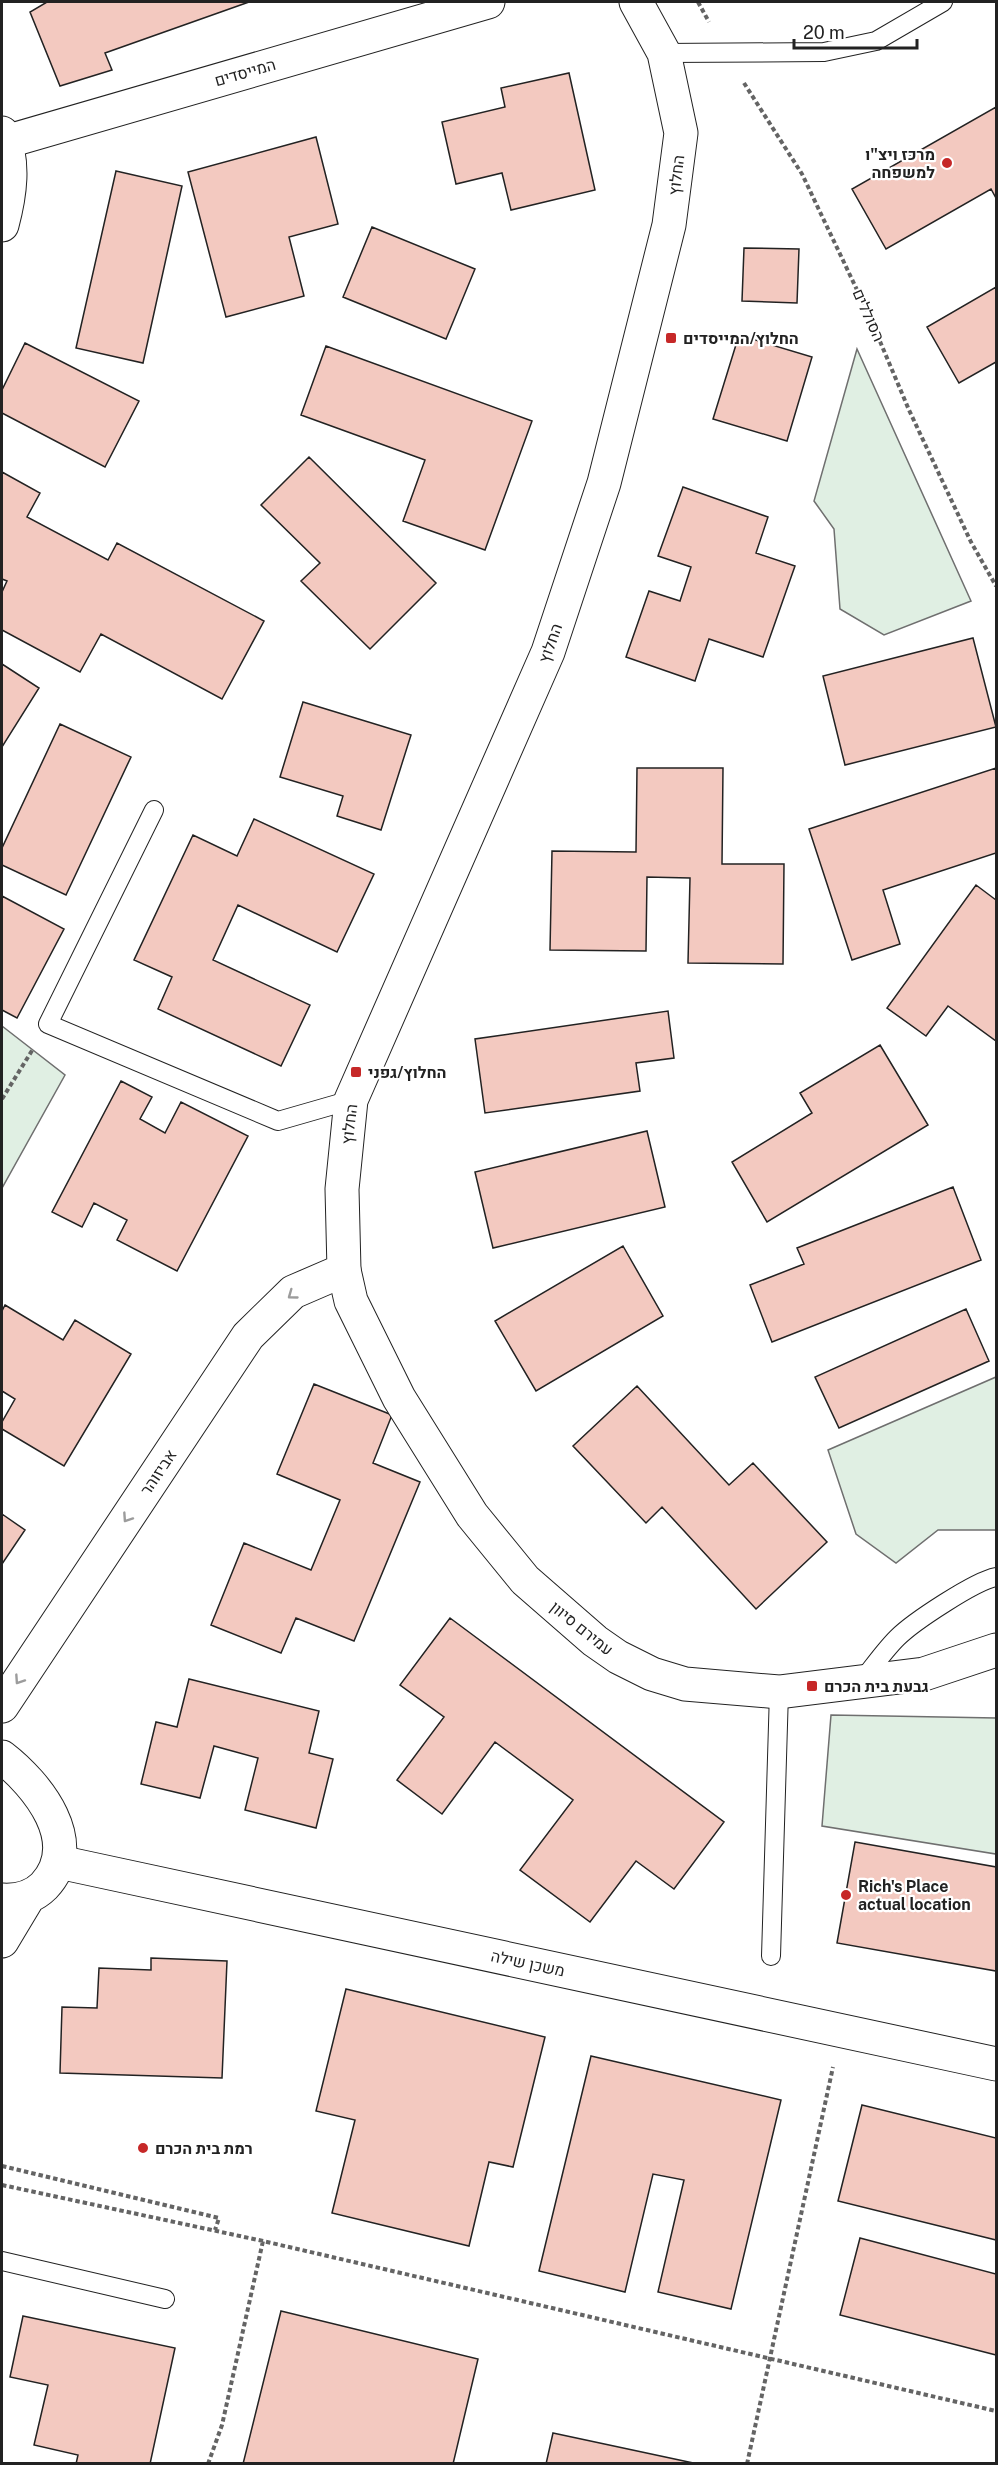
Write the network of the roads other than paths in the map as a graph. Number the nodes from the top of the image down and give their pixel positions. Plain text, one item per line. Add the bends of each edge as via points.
1 (488, 2) edge
2 (636, 2) edge
3 (943, 2) edge
4 (664, 53) junction
5 (3, 139) edge
6 (2, 225) edge
7 (154, 810) dead end
8 (351, 1100) junction
9 (344, 1270) junction
10 (996, 1577) edge
11 (996, 1650) edge
12 (861, 1682) junction
13 (779, 1692) junction
14 (2, 1706) edge
15 (2, 1757) edge
16 (59, 1862) junction
17 (15, 1898) edge
18 (2, 1941) edge
19 (771, 1956) dead end
20 (996, 2064) edge
21 (2, 2261) edge
22 (165, 2299) dead end

1 - 5 street, המייסדים
2 - 4 street, החלוץ
3 - 4 lane via 876,41 824,52
4 - 8 street, החלוץ via 681,133 669,225 604,483 548,652
5 - 6 street via 11,186
7 - 8 lane via 48,1024 278,1121
8 - 9 street, החלוץ via 342,1189
9 - 13 street, עמירם סיוון via 351,1301 399,1398 471,1515 525,1580 595,1641 652,1674 685,1684
9 -> 14 street, אביזוהר via 293,1292 248,1336
10 - 12 lane via 986,1579 898,1637
11 - 12 street, עמירם סיוון via 924,1674
12 - 13 street, עמירם סיוון
13 - 19 lane
15 - 16 street via 41,1796 61,1844
16 - 17 street via 50,1879
16 - 20 street, משכן שילה
17 - 18 street
21 - 22 lane

